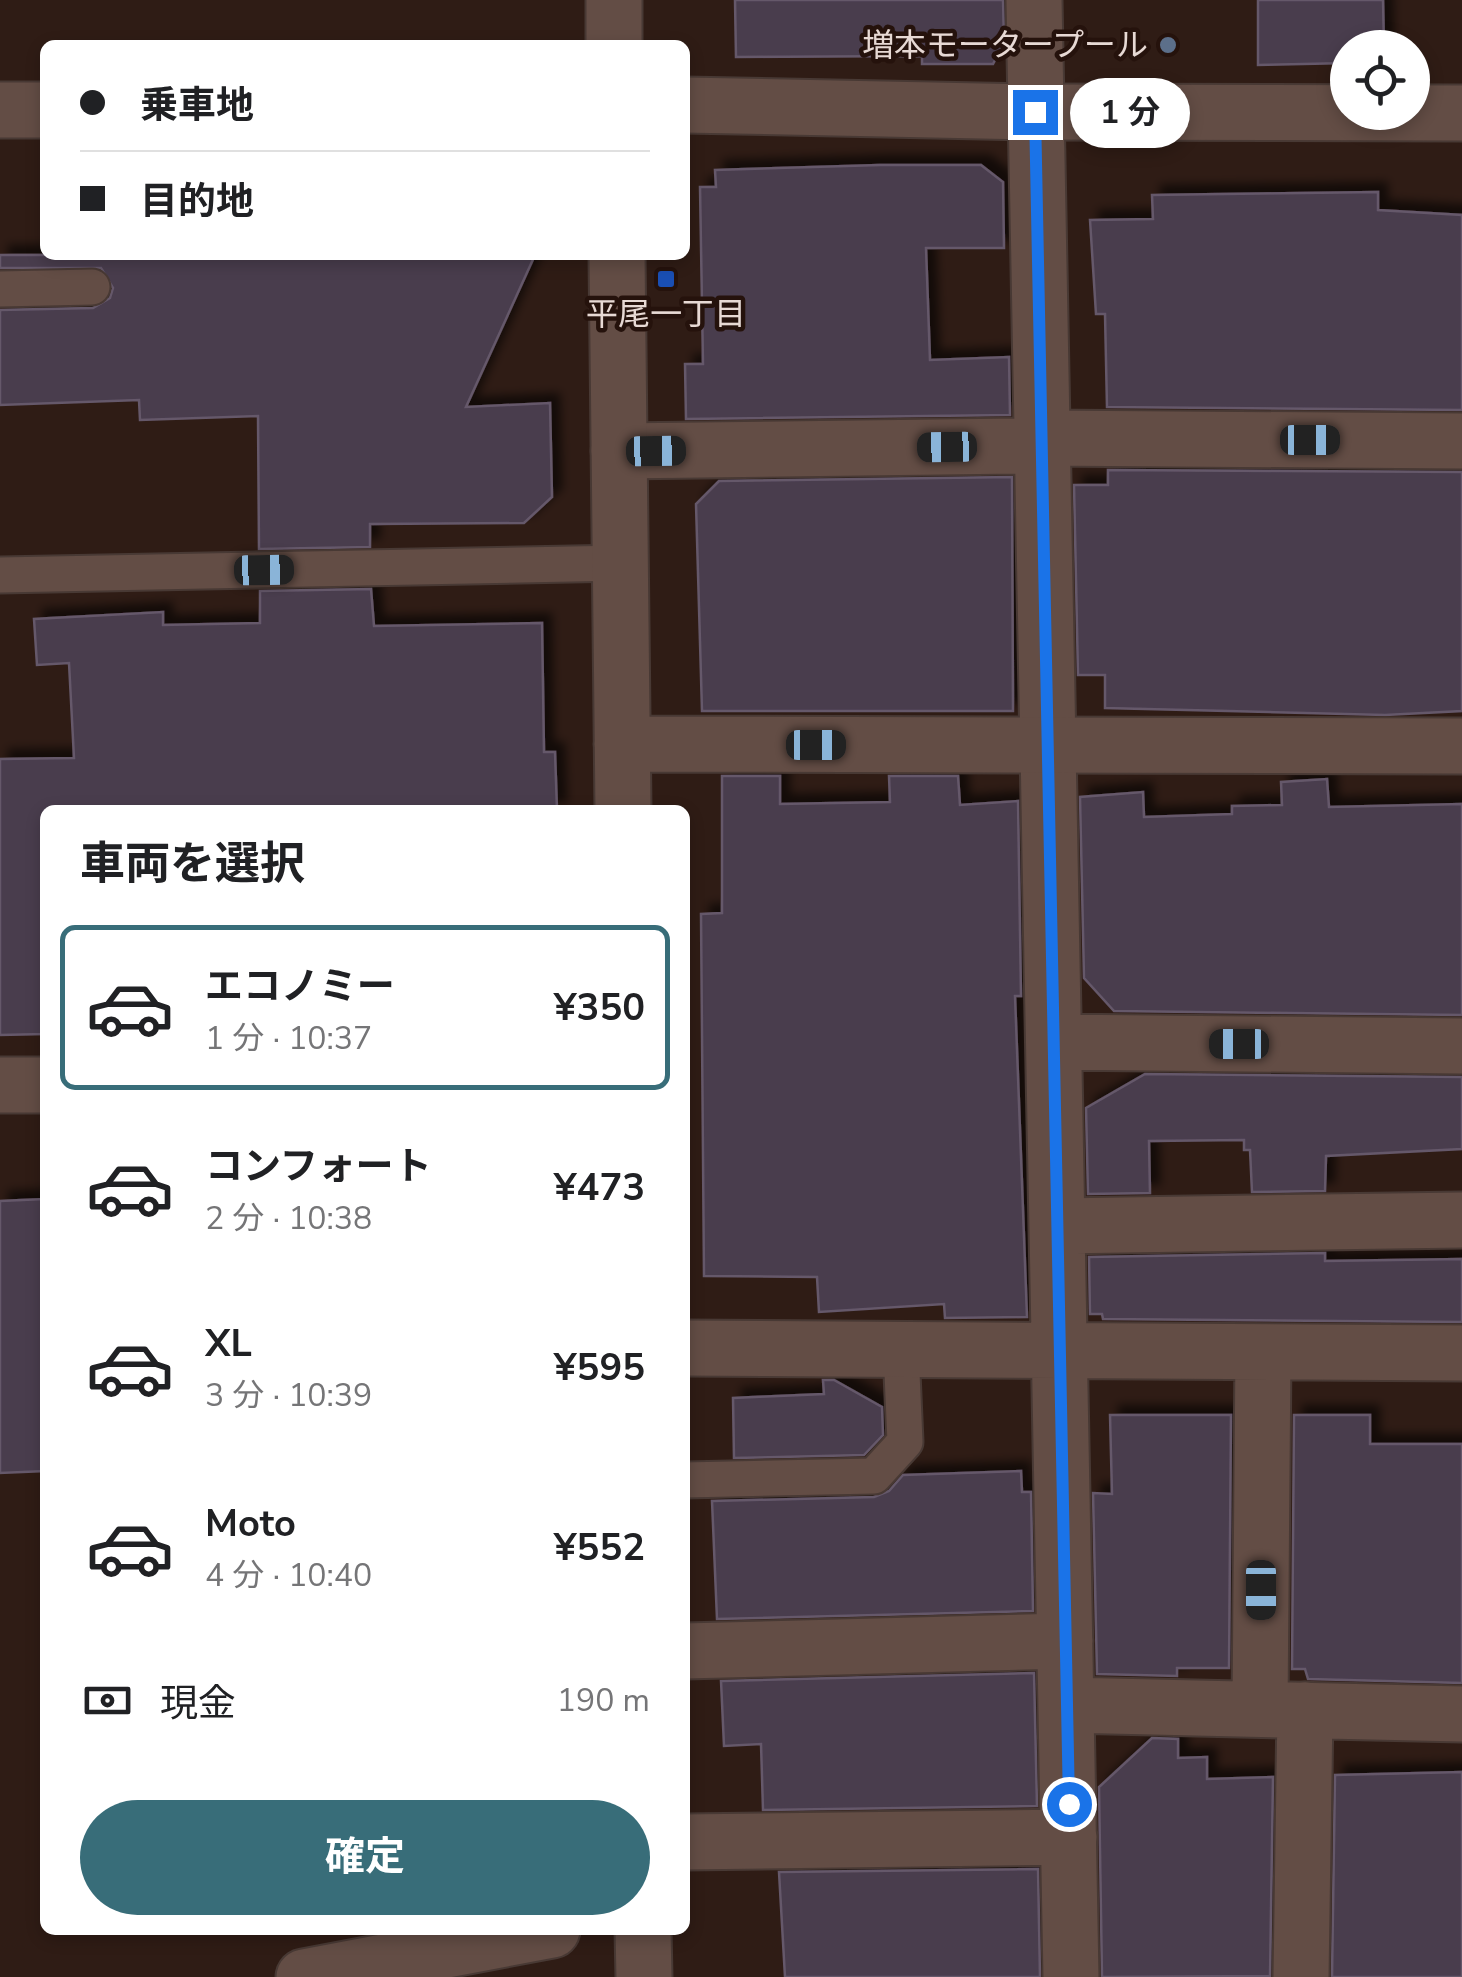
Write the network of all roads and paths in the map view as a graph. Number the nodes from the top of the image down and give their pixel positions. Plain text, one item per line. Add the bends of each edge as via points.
1 (614, 0) edge
2 (1034, 0) edge
3 (614, 40) edge
4 (690, 105) edge
5 (0, 110) edge
6 (40, 110) edge
7 (1035, 112) junction
8 (1462, 113) edge
9 (617, 260) edge
10 (92, 288) dead end
11 (0, 289) edge
12 (1044, 438) junction
13 (1462, 440) edge
14 (619, 451) junction
15 (623, 563) junction
16 (0, 575) edge
17 (622, 744) junction
18 (1462, 746) edge
19 (1048, 747) junction
20 (623, 805) edge
21 (1054, 1042) junction
22 (1462, 1046) edge
23 (40, 1084) edge
24 (0, 1085) edge
25 (1462, 1220) edge
26 (1059, 1226) junction
27 (690, 1348) edge
28 (902, 1350) junction
29 (1062, 1352) junction
30 (1262, 1352) junction
31 (1462, 1352) edge
32 (690, 1480) edge
33 (1064, 1642) junction
34 (690, 1651) edge
35 (1067, 1705) junction
36 (1282, 1710) junction
37 (1462, 1714) edge
38 (1069, 1837) junction
39 (690, 1842) edge
40 (526, 1935) edge
41 (643, 1935) edge
42 (304, 1977) edge
43 (644, 1977) edge
44 (1071, 1977) edge
45 (1301, 1977) edge

1 - 3 street
2 - 7 street
4 - 7 street
5 - 6 street
7 - 8 street
7 - 12 street
9 - 14 street
10 - 11 lane
12 - 13 street
12 - 14 street via 1020,446
12 - 19 street
14 - 15 street
15 - 16 lane
15 - 17 street
17 - 19 street
17 - 20 street
18 - 19 street
19 - 21 street
21 - 22 street
21 - 26 street
23 - 24 street
25 - 26 street
26 - 29 street
27 - 28 street
28 - 29 street
28 - 32 lane via 905,1442 874,1476
29 - 30 street
29 - 33 street
30 - 31 street
30 - 36 street
33 - 34 street
33 - 35 street
35 - 36 street
35 - 38 street
36 - 37 street
36 - 45 street
38 - 39 street
38 - 44 street
40 - 42 street
41 - 43 street

